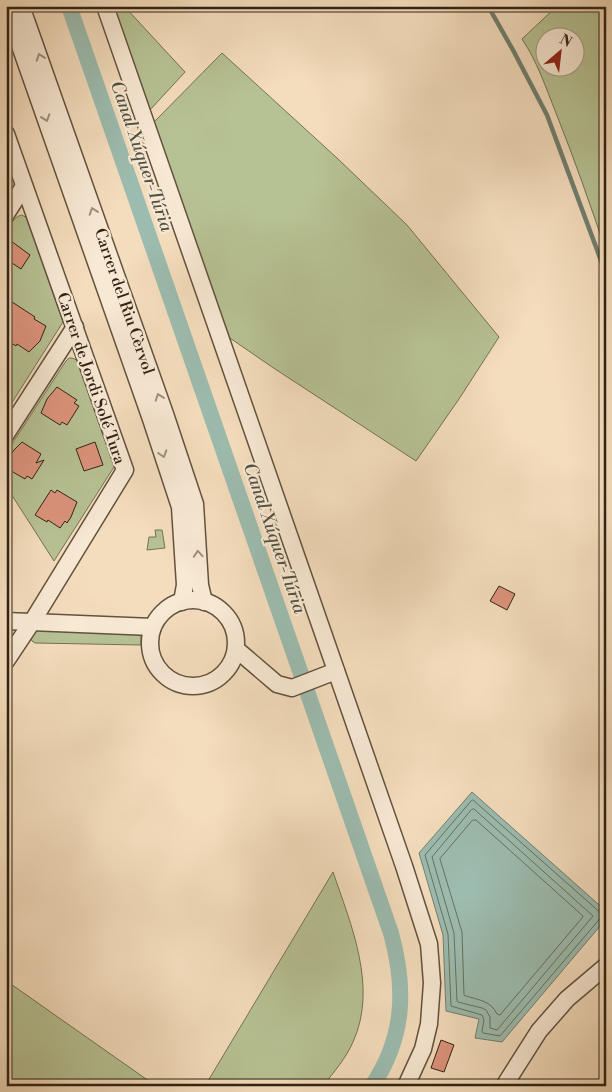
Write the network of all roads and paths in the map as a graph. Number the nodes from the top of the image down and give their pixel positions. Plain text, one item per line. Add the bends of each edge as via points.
1 (6, 6) edge
2 (22, 6) edge
3 (105, 6) edge
4 (6, 134) edge
5 (24, 186) junction
6 (6, 214) edge
7 (75, 327) junction
8 (6, 434) edge
9 (182, 602) junction
10 (204, 602) junction
11 (6, 621) edge
12 (32, 622) junction
13 (153, 627) junction
14 (236, 649) junction
15 (7, 660) edge
16 (331, 673) junction
17 (606, 966) edge
18 (406, 1086) edge
19 (504, 1086) edge

1 -> 9 street, Carrer del Riu Cèrvol via 180,507 185,586
10 -> 2 street, Carrer del Riu Cèrvol via 194,504
3 - 16 street
4 - 5 street, Carrer de Jordi Solé Tura
5 - 6 street
5 - 7 street, Carrer de Jordi Solé Tura
7 - 8 street
7 - 12 street, Carrer de Jordi Solé Tura via 125,470
9 - 10 street
9 - 13 street via 170,607
10 - 14 street via 221,611 232,625
11 - 12 street
12 - 13 street
12 - 15 street, Carrer de Jordi Solé Tura
13 - 14 street via 150,641 152,656 169,679 183,685 197,686 223,674 232,663
14 - 16 street via 277,684 292,688
16 - 18 street via 404,866 429,944 432,983 429,1024 423,1049
17 - 19 street via 567,999 538,1031

